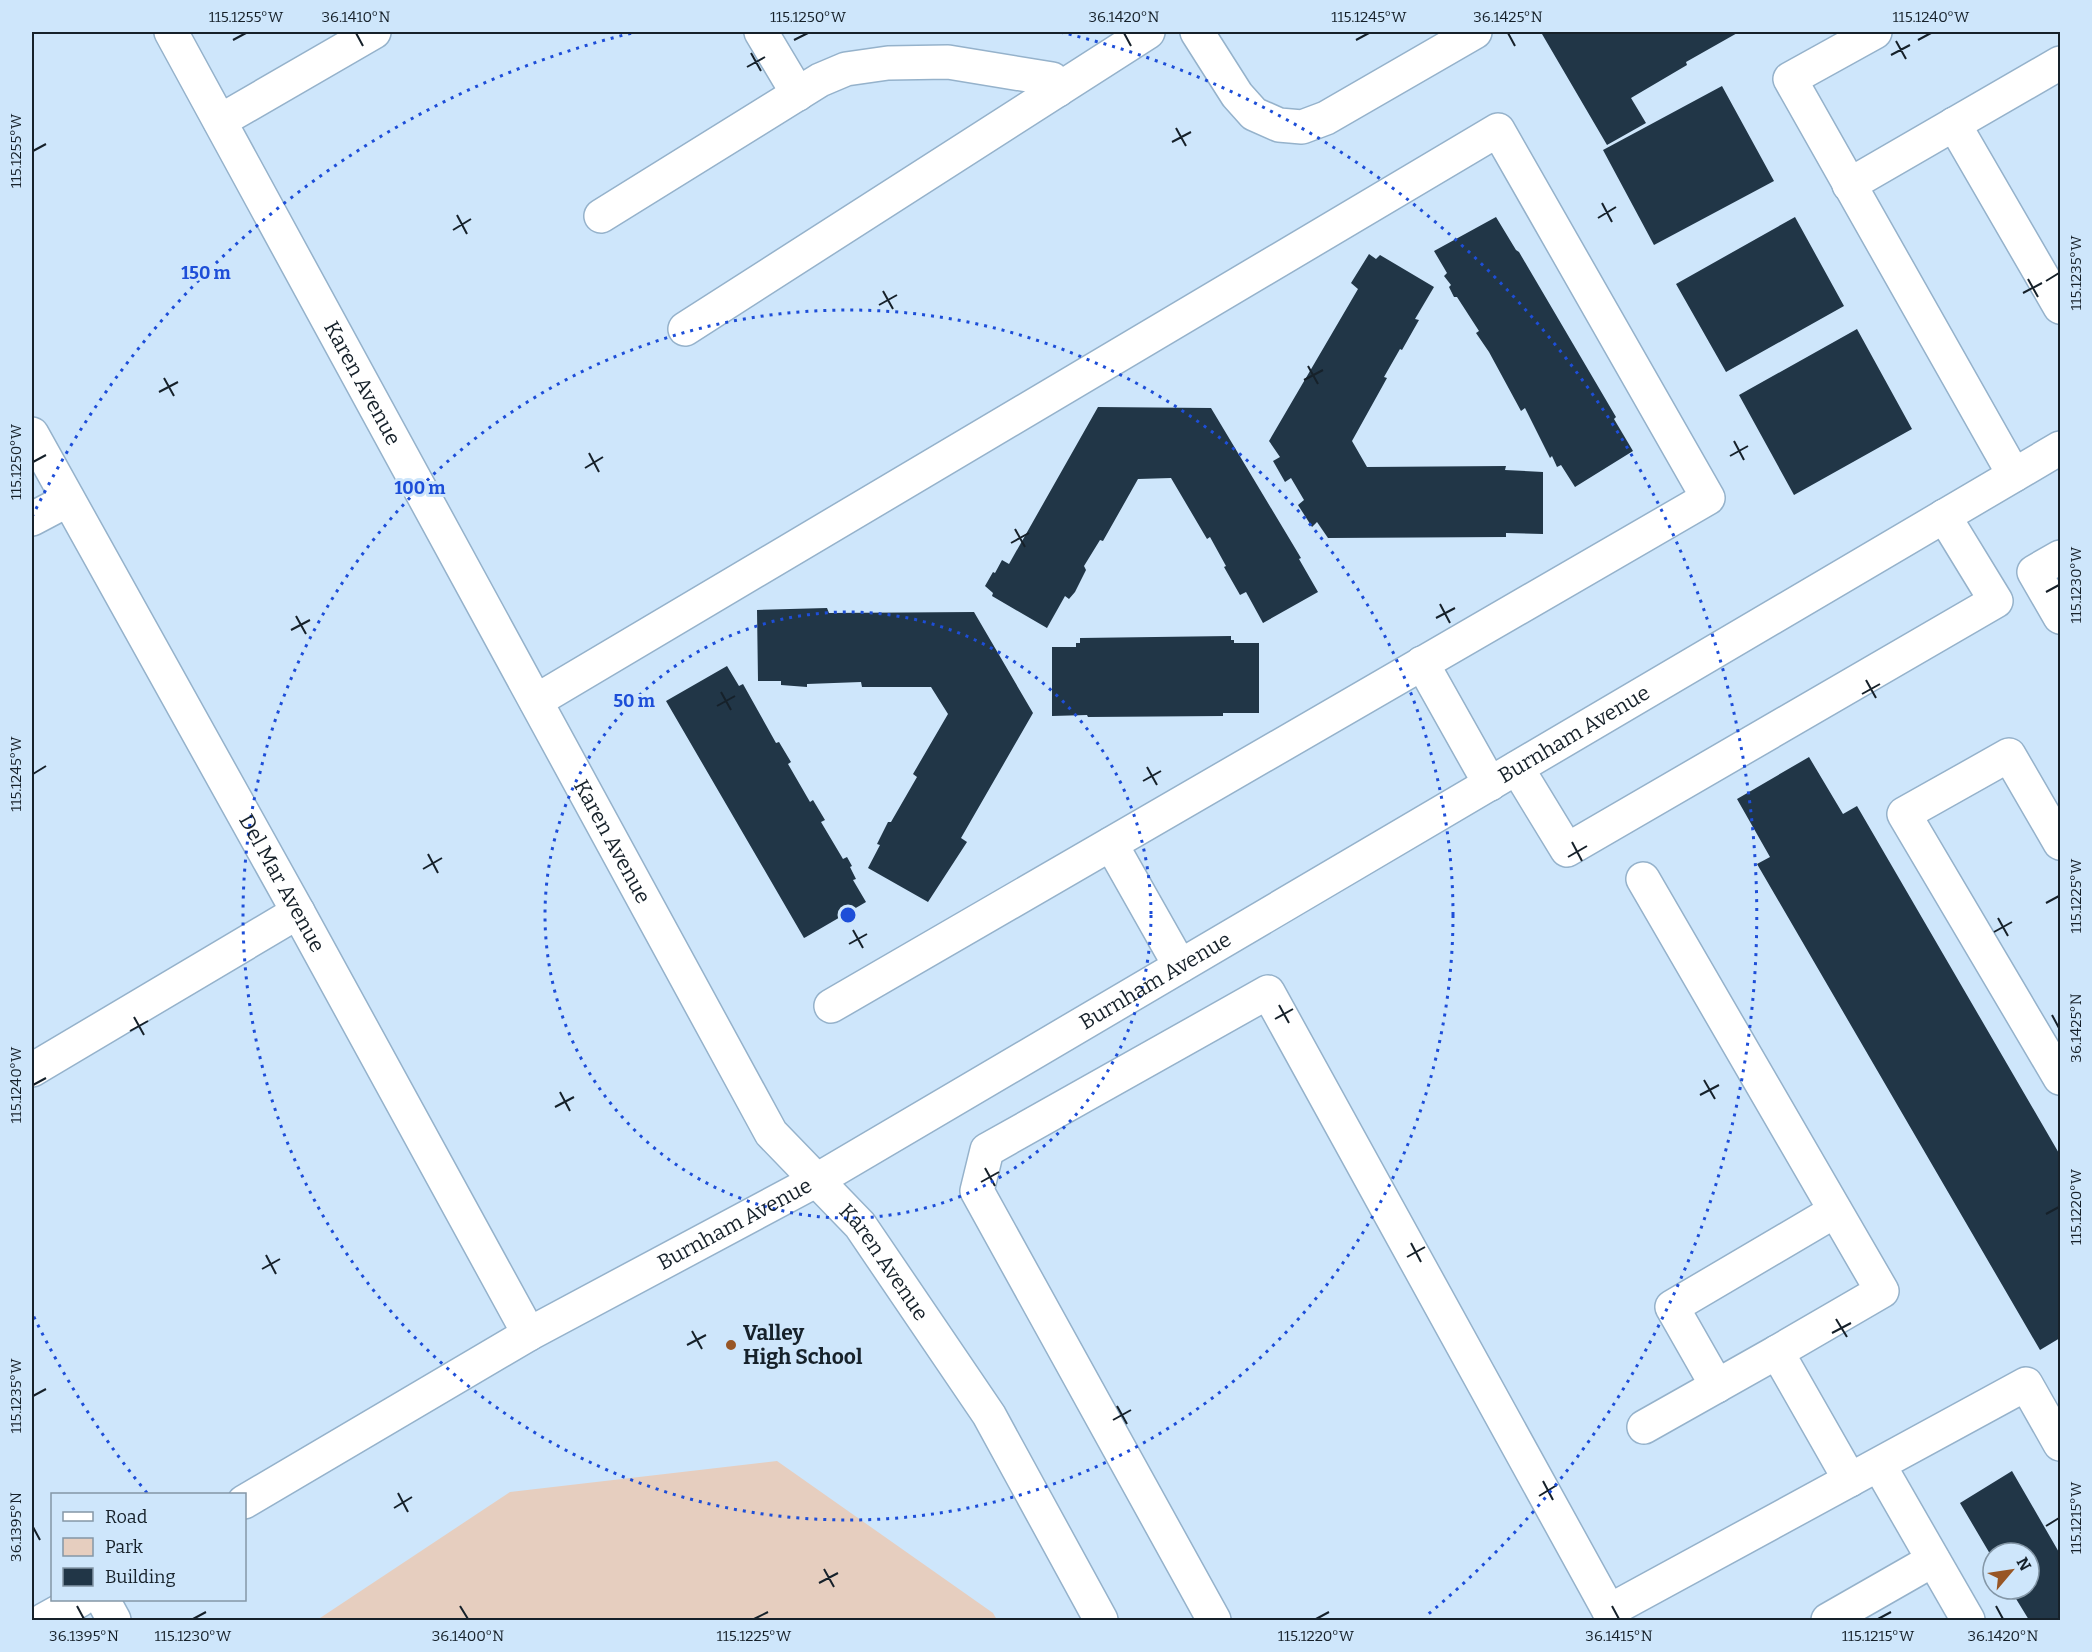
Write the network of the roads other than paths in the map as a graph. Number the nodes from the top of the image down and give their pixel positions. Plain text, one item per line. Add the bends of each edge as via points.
1 (171, 32) edge
2 (374, 32) edge
3 (761, 32) edge
4 (1148, 32) edge
5 (1197, 32) edge
6 (1475, 32) edge
7 (1875, 32) edge
8 (2060, 64) edge
9 (1058, 90) junction
10 (798, 94) junction
11 (220, 121) junction
12 (1954, 124) junction
13 (1850, 184) junction
14 (601, 216) dead end
15 (2061, 307) edge
16 (684, 329) dead end
17 (32, 434) edge
18 (2061, 448) edge
19 (2014, 475) junction
20 (68, 500) junction
21 (1944, 516) junction
22 (32, 519) edge
23 (2061, 557) edge
24 (2061, 617) edge
25 (1422, 663) junction
26 (536, 701) junction
27 (1504, 776) junction
28 (2061, 843) edge
29 (1111, 844) junction
30 (1643, 879) dead end
31 (298, 912) junction
32 (1180, 966) junction
33 (831, 1006) dead end
34 (32, 1070) edge
35 (2061, 1078) edge
36 (817, 1180) junction
37 (1835, 1211) junction
38 (529, 1334) junction
39 (1777, 1352) junction
40 (1717, 1386) junction
41 (2052, 1409) edge
42 (1644, 1427) dead end
43 (2061, 1444) edge
44 (1879, 1465) junction
45 (1850, 1480) junction
46 (246, 1501) edge
47 (1933, 1560) junction
48 (77, 1601) edge
49 (104, 1601) edge
50 (1612, 1616) edge
51 (44, 1620) edge
52 (114, 1620) edge
53 (1101, 1620) edge
54 (1214, 1620) edge
55 (1828, 1620) edge
56 (1968, 1620) edge

1 - 11 street, Karen Avenue
2 - 11 street
3 - 10 street
4 - 9 street
5 - 6 street via 1237,95 1254,114 1279,125 1302,127 1326,118
7 - 13 street via 1790,80
8 - 12 street
9 - 10 street via 1052,79 948,62 888,63 846,69
9 - 16 street
10 - 14 street
11 - 26 street, Karen Avenue
12 - 13 street
12 - 15 street
13 - 19 street
17 - 20 street, Del Mar Avenue
18 - 19 street, Burnham Avenue
19 - 21 street, Burnham Avenue
20 - 22 street
20 - 31 street, Del Mar Avenue
21 - 27 street, Burnham Avenue
21 - 27 street via 1996,601 1568,850
23 - 24 street via 2034,572
25 - 26 street via 1708,498 1498,130
25 - 27 street
25 - 29 street
26 - 36 street, Karen Avenue via 771,1133
27 - 32 street, Burnham Avenue
28 - 35 street via 2009,755 1904,814
29 - 32 street
29 - 33 street
30 - 37 street
31 - 34 street
31 - 38 street, Del Mar Avenue
32 - 36 street, Burnham Avenue
36 - 38 street, Burnham Avenue
36 - 53 street, Karen Avenue via 860,1225 989,1415
37 - 39 street via 1882,1291
37 - 40 street via 1672,1307
38 - 46 street, Burnham Avenue
39 - 40 street
39 - 45 street
40 - 42 street
41 - 43 street
41 - 44 street via 2026,1384
44 - 45 street
44 - 47 street
45 - 50 street
47 - 55 street
47 - 56 street
48 - 51 street
49 - 52 street
50 - 54 street via 1268,992 987,1150 977,1191

